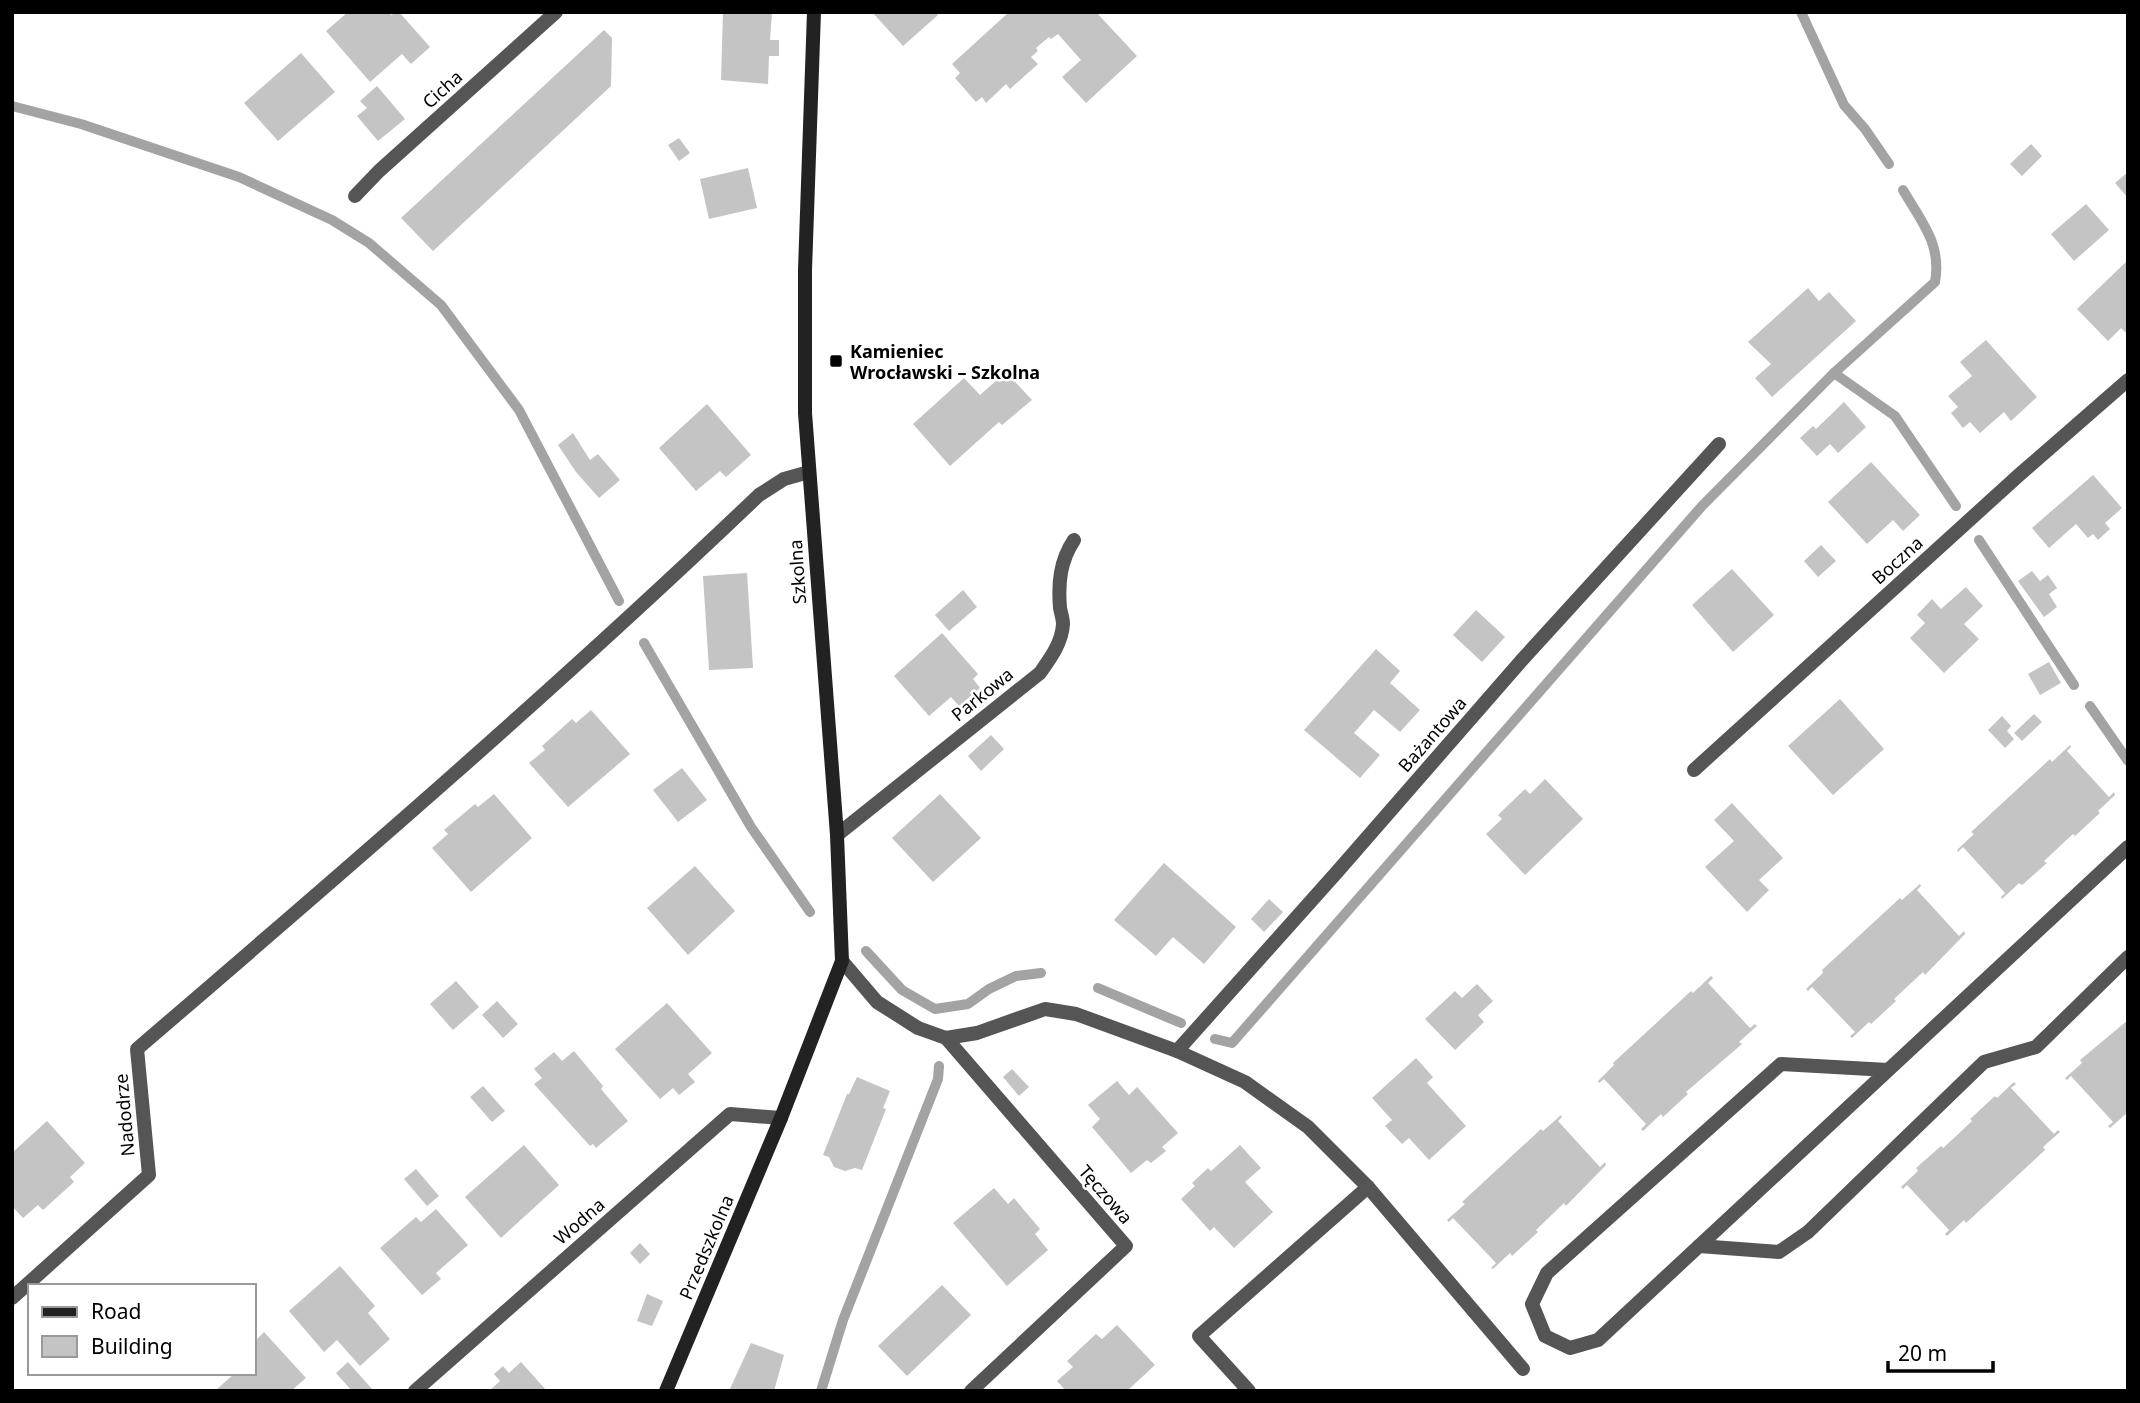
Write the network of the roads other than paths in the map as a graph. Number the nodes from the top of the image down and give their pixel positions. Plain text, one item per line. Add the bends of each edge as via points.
1 (556, 12) edge
2 (814, 12) edge
3 (355, 195) dead end
4 (2128, 380) edge
5 (1719, 444) dead end
6 (809, 472) junction
7 (1074, 540) dead end
8 (1694, 770) dead end
9 (837, 835) junction
10 (2128, 847) edge
11 (2128, 957) edge
12 (842, 961) junction
13 (946, 1038) junction
14 (1177, 1051) junction
15 (1888, 1070) junction
16 (781, 1118) junction
17 (1368, 1187) junction
18 (1699, 1246) junction
19 (12, 1298) edge
20 (1523, 1369) dead end
21 (415, 1391) edge
22 (666, 1391) edge
23 (971, 1391) edge
24 (1250, 1391) edge

1 - 3 street, Cicha
2 - 6 street, Szkolna via 805,270
4 - 8 street, Boczna
5 - 14 street, Bażantowa
6 - 9 street, Szkolna
6 - 19 street, Nadodrze via 783,479 759,495 371,848 138,1049 149,1175
7 - 9 street, Parkowa via 1061,566 1061,638 1040,673
9 - 12 street, Szkolna
10 - 15 street
11 - 18 street via 2035,1047 1984,1062 1808,1233 1779,1252
12 - 13 street via 877,1002 918,1028
12 - 16 street, Szkolna
13 - 14 street via 977,1033 1045,1009 1076,1014
13 - 23 street, Tęczowa via 1126,1246
14 - 17 street via 1245,1082 1308,1127
15 - 18 street
15 - 18 street via 1781,1064 1547,1273 1532,1304 1545,1336 1570,1348 1598,1340
16 - 21 street, Wodna via 730,1114
16 - 22 street, Przedszkolna
17 - 20 street
17 - 24 street via 1199,1336

